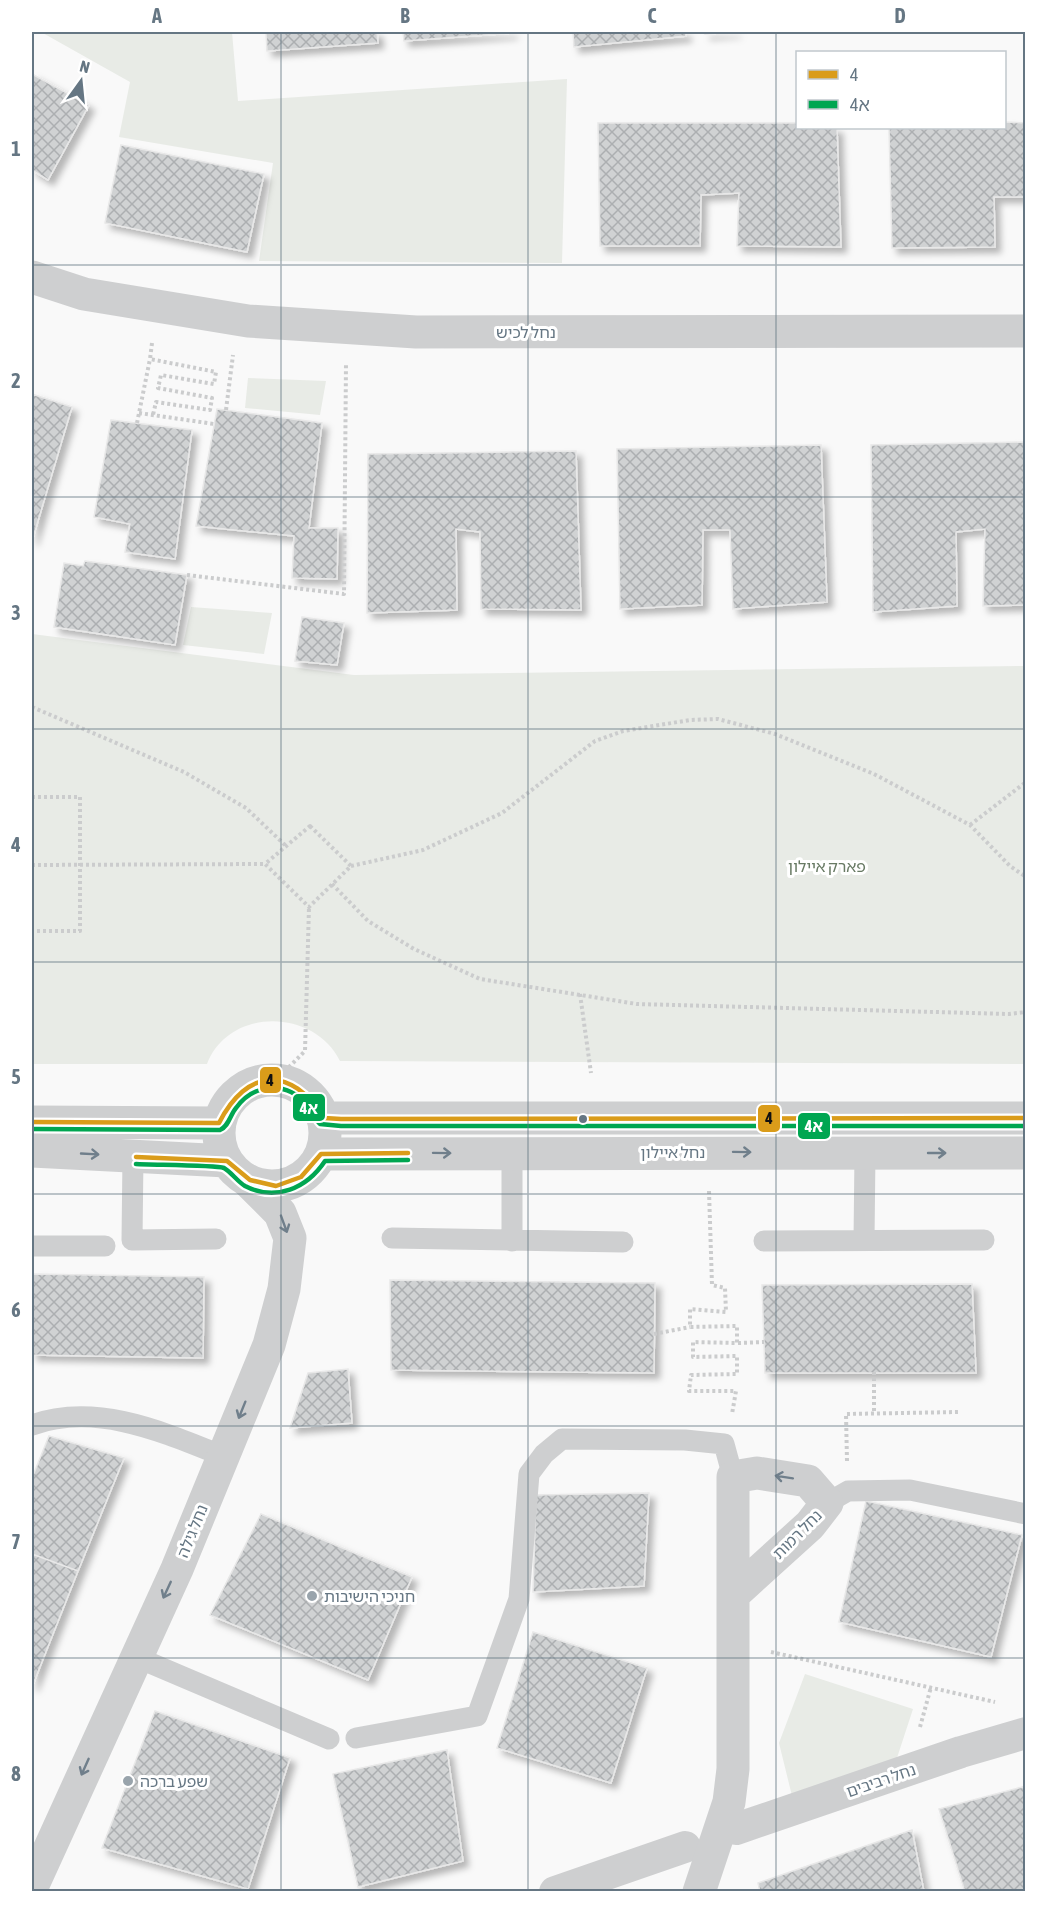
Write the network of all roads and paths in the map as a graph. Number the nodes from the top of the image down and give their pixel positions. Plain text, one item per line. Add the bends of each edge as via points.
1 (32, 277) edge
2 (158, 306) junction
3 (237, 319) junction
4 (346, 328) junction
5 (1026, 331) edge
6 (150, 359) junction
7 (226, 410) dead end
8 (139, 413) junction
9 (153, 415) junction
10 (136, 423) dead end
11 (214, 424) dead end
12 (187, 575) dead end
13 (32, 707) edge
14 (1026, 782) edge
15 (32, 797) edge
16 (970, 825) junction
17 (285, 845) junction
18 (265, 864) junction
19 (32, 866) edge
20 (79, 866) junction
21 (351, 866) junction
22 (1026, 878) edge
23 (332, 884) junction
24 (309, 907) junction
25 (32, 931) edge
26 (580, 994) junction
27 (1026, 1012) edge
28 (591, 1073) dead end
29 (276, 1080) junction
30 (324, 1118) junction
31 (1026, 1118) edge
32 (32, 1122) edge
33 (219, 1123) junction
34 (32, 1151) edge
35 (865, 1153) junction
36 (1026, 1153) edge
37 (321, 1154) junction
38 (512, 1154) junction
39 (133, 1156) junction
40 (237, 1170) junction
41 (708, 1185) dead end
42 (392, 1238) dead end
43 (216, 1239) dead end
44 (984, 1239) dead end
45 (512, 1240) junction
46 (864, 1240) junction
47 (764, 1241) dead end
48 (623, 1242) dead end
49 (32, 1246) edge
50 (105, 1246) dead end
51 (690, 1327) junction
52 (654, 1334) dead end
53 (764, 1342) dead end
54 (737, 1343) junction
55 (874, 1372) dead end
56 (736, 1391) dead end
57 (958, 1412) dead end
58 (874, 1414) junction
59 (32, 1425) edge
60 (223, 1456) junction
61 (733, 1477) junction
62 (838, 1497) junction
63 (1026, 1514) edge
64 (734, 1594) junction
65 (731, 1643) junction
66 (136, 1657) junction
67 (1005, 1704) dead end
68 (1026, 1733) edge
69 (356, 1738) dead end
70 (329, 1739) dead end
71 (736, 1829) dead end
72 (685, 1847) dead end
73 (36, 1873) edge
74 (555, 1892) edge
75 (699, 1892) edge

1 - 2 street, נחל לכיש via 84,294
2 - 3 street, נחל לכיש
2 - 6 path
3 - 4 street, נחל לכיש
3 - 7 path
4 - 5 street, נחל לכיש via 416,332
4 - 12 path via 344,594
6 - 8 path
6 - 9 path via 216,372 214,384 161,375 158,388 212,398 210,410 156,402
8 - 9 path
8 - 10 path
9 - 11 path
13 - 17 path via 183,772 246,808
14 - 16 path
15 - 20 path via 80,797
16 - 21 path via 874,774 775,734 718,719 690,720 623,731 595,741 502,813 423,850
16 - 22 path
17 - 18 path
17 - 21 path via 310,826
18 - 20 path
18 - 24 path
19 - 20 path
20 - 25 path via 80,931
21 - 23 path
23 - 24 path
23 - 26 path via 368,921 414,949 480,979
24 - 29 path via 305,1051
26 - 27 path via 637,1004
26 - 28 path
29 - 30 street via 296,1085 309,1094
29 - 33 street via 262,1080 235,1094 226,1104
30 - 31 street, נחל איילון
30 - 37 street via 326,1134
32 - 33 street
33 - 40 street via 218,1132
34 -> 39 street
35 -> 36 street, נחל איילון
38 -> 35 street, נחל איילון
35 - 46 lane
37 -> 38 street, נחל איילון
37 - 40 street via 305,1175 275,1186
38 - 45 lane
39 - 40 street
39 - 43 lane via 132,1240
40 -> 60 street, נחל גילה via 280,1213 290,1238 284,1289 269,1345
41 - 51 path via 712,1285 725,1288 726,1312 690,1309
42 - 45 lane
44 - 46 lane
45 - 48 lane
46 - 47 lane
49 - 50 lane
51 - 52 path
51 - 54 path via 737,1326
53 - 54 path
54 - 56 path via 693,1342 693,1357 737,1356 737,1374 691,1375 689,1391
55 - 58 path
57 - 58 path
58 - 62 path via 846,1414
59 - 60 lane via 52,1418 87,1416 140,1426
60 -> 66 street, נחל גילה
62 -> 61 street, נחל רמות via 808,1481 757,1473
61 - 64 street
61 - 69 lane via 724,1444 562,1439 529,1474 519,1599 477,1716
62 - 63 lane via 910,1490
62 - 64 street, נחל רמות
64 - 65 street
65 - 67 path
65 - 75 street via 733,1769 729,1802
66 - 70 lane
66 -> 73 street, נחל גילה
68 - 71 street, נחל רביבים
72 - 74 street

